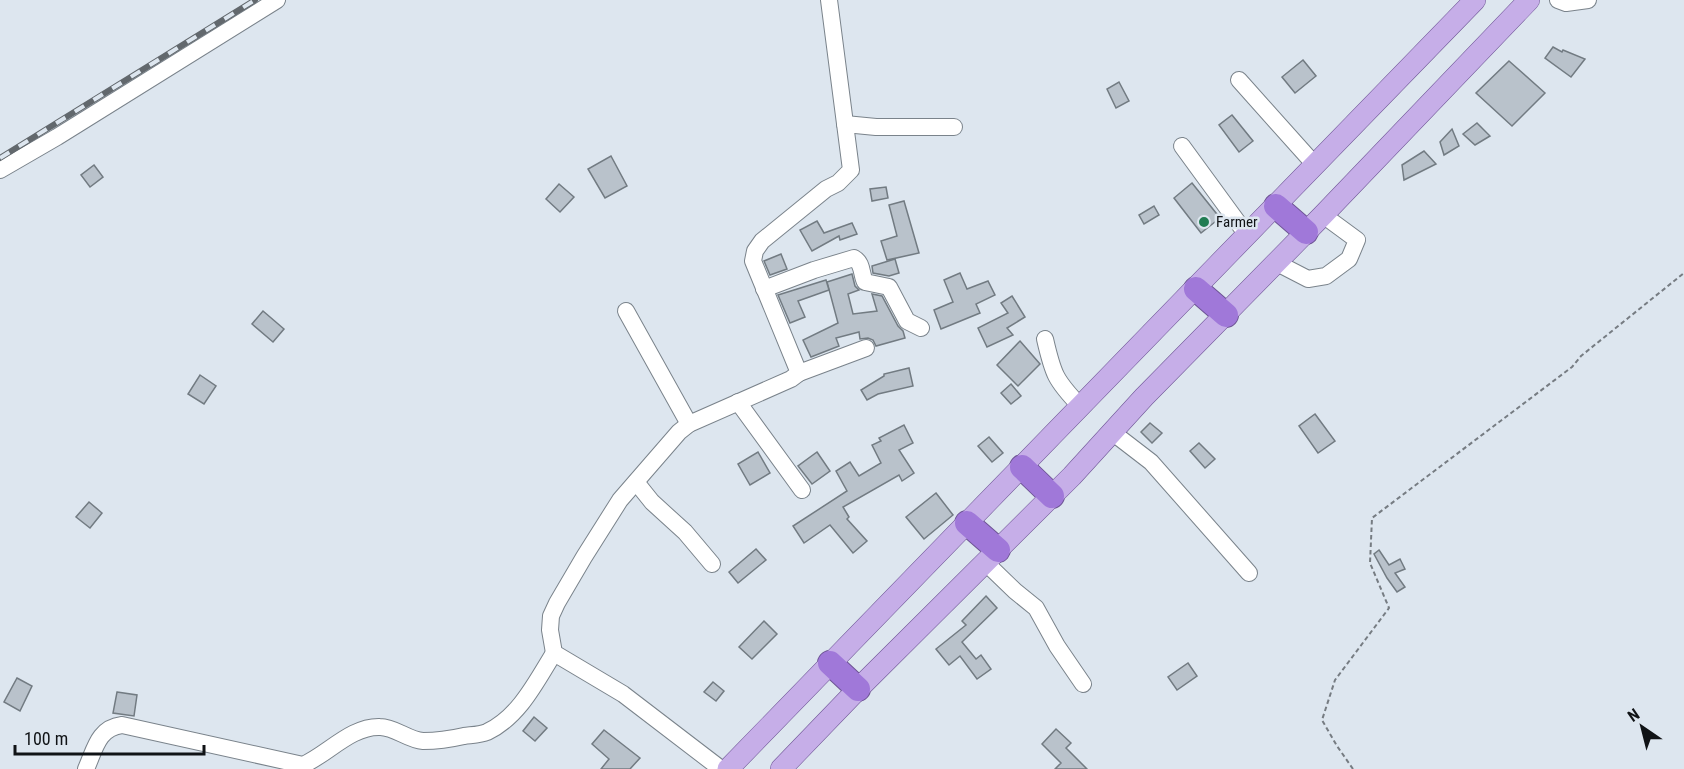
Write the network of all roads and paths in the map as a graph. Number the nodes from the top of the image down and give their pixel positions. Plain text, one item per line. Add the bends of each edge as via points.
1 (277, 0) edge
2 (829, 0) edge
3 (1475, 0) edge
4 (1529, 0) edge
5 (1558, 0) edge
6 (1588, 0) edge
7 (1239, 80) dead end
8 (845, 124) junction
9 (954, 127) dead end
10 (1182, 146) dead end
11 (1315, 165) junction
12 (0, 170) edge
13 (1276, 206) junction
14 (1323, 215) junction
15 (1306, 232) junction
16 (1247, 235) junction
17 (1277, 263) junction
18 (1684, 273) edge
19 (764, 289) junction
20 (1196, 289) junction
21 (626, 311) dead end
22 (1226, 315) junction
23 (921, 328) dead end
24 (1045, 339) dead end
25 (866, 348) dead end
26 (799, 373) junction
27 (738, 402) junction
28 (1081, 407) junction
29 (688, 424) junction
30 (1112, 432) junction
31 (1022, 467) junction
32 (636, 482) junction
33 (802, 490) dead end
34 (1052, 496) junction
35 (968, 523) junction
36 (992, 556) junction
37 (712, 564) dead end
38 (1249, 573) dead end
39 (554, 653) junction
40 (830, 663) junction
41 (1083, 684) dead end
42 (858, 689) junction
43 (86, 769) edge
44 (721, 769) edge
45 (728, 769) edge
46 (781, 769) edge
47 (1353, 769) edge

1 - 12 street
2 - 8 street
3 - 11 main road
4 - 14 main road
5 - 6 street
7 - 11 street
8 - 9 street
8 - 19 street via 850,174 762,241 753,261
10 - 16 street
11 - 13 main road
13 - 15 highway
13 - 16 main road
14 - 15 main road
14 - 17 street via 1357,240 1349,259 1326,276 1308,279
15 - 17 main road
16 - 20 main road
17 - 22 main road
18 - 47 path via 1572,367 1372,518 1370,563 1389,608 1335,680 1322,720
19 - 23 street via 854,258 865,282 890,287 907,321
19 - 26 street
20 - 22 highway
20 - 28 main road
21 - 29 street
22 - 30 main road
24 - 28 street via 1052,372
25 - 26 street
26 - 27 street
27 - 29 street
27 - 33 street
28 - 31 main road
29 - 32 street
30 - 34 main road
30 - 38 street via 1151,462
31 - 34 highway
31 - 35 main road
32 - 37 street
32 - 39 street via 584,556 551,616
34 - 36 main road
35 - 36 highway
35 - 40 main road
36 - 41 street via 1015,591 1036,608
36 - 42 main road
39 - 43 street via 528,697 510,716 486,732 422,741 381,727 362,730 303,765 122,725 104,732
39 - 44 street via 623,693
40 - 42 highway
40 - 45 main road
42 - 46 main road

